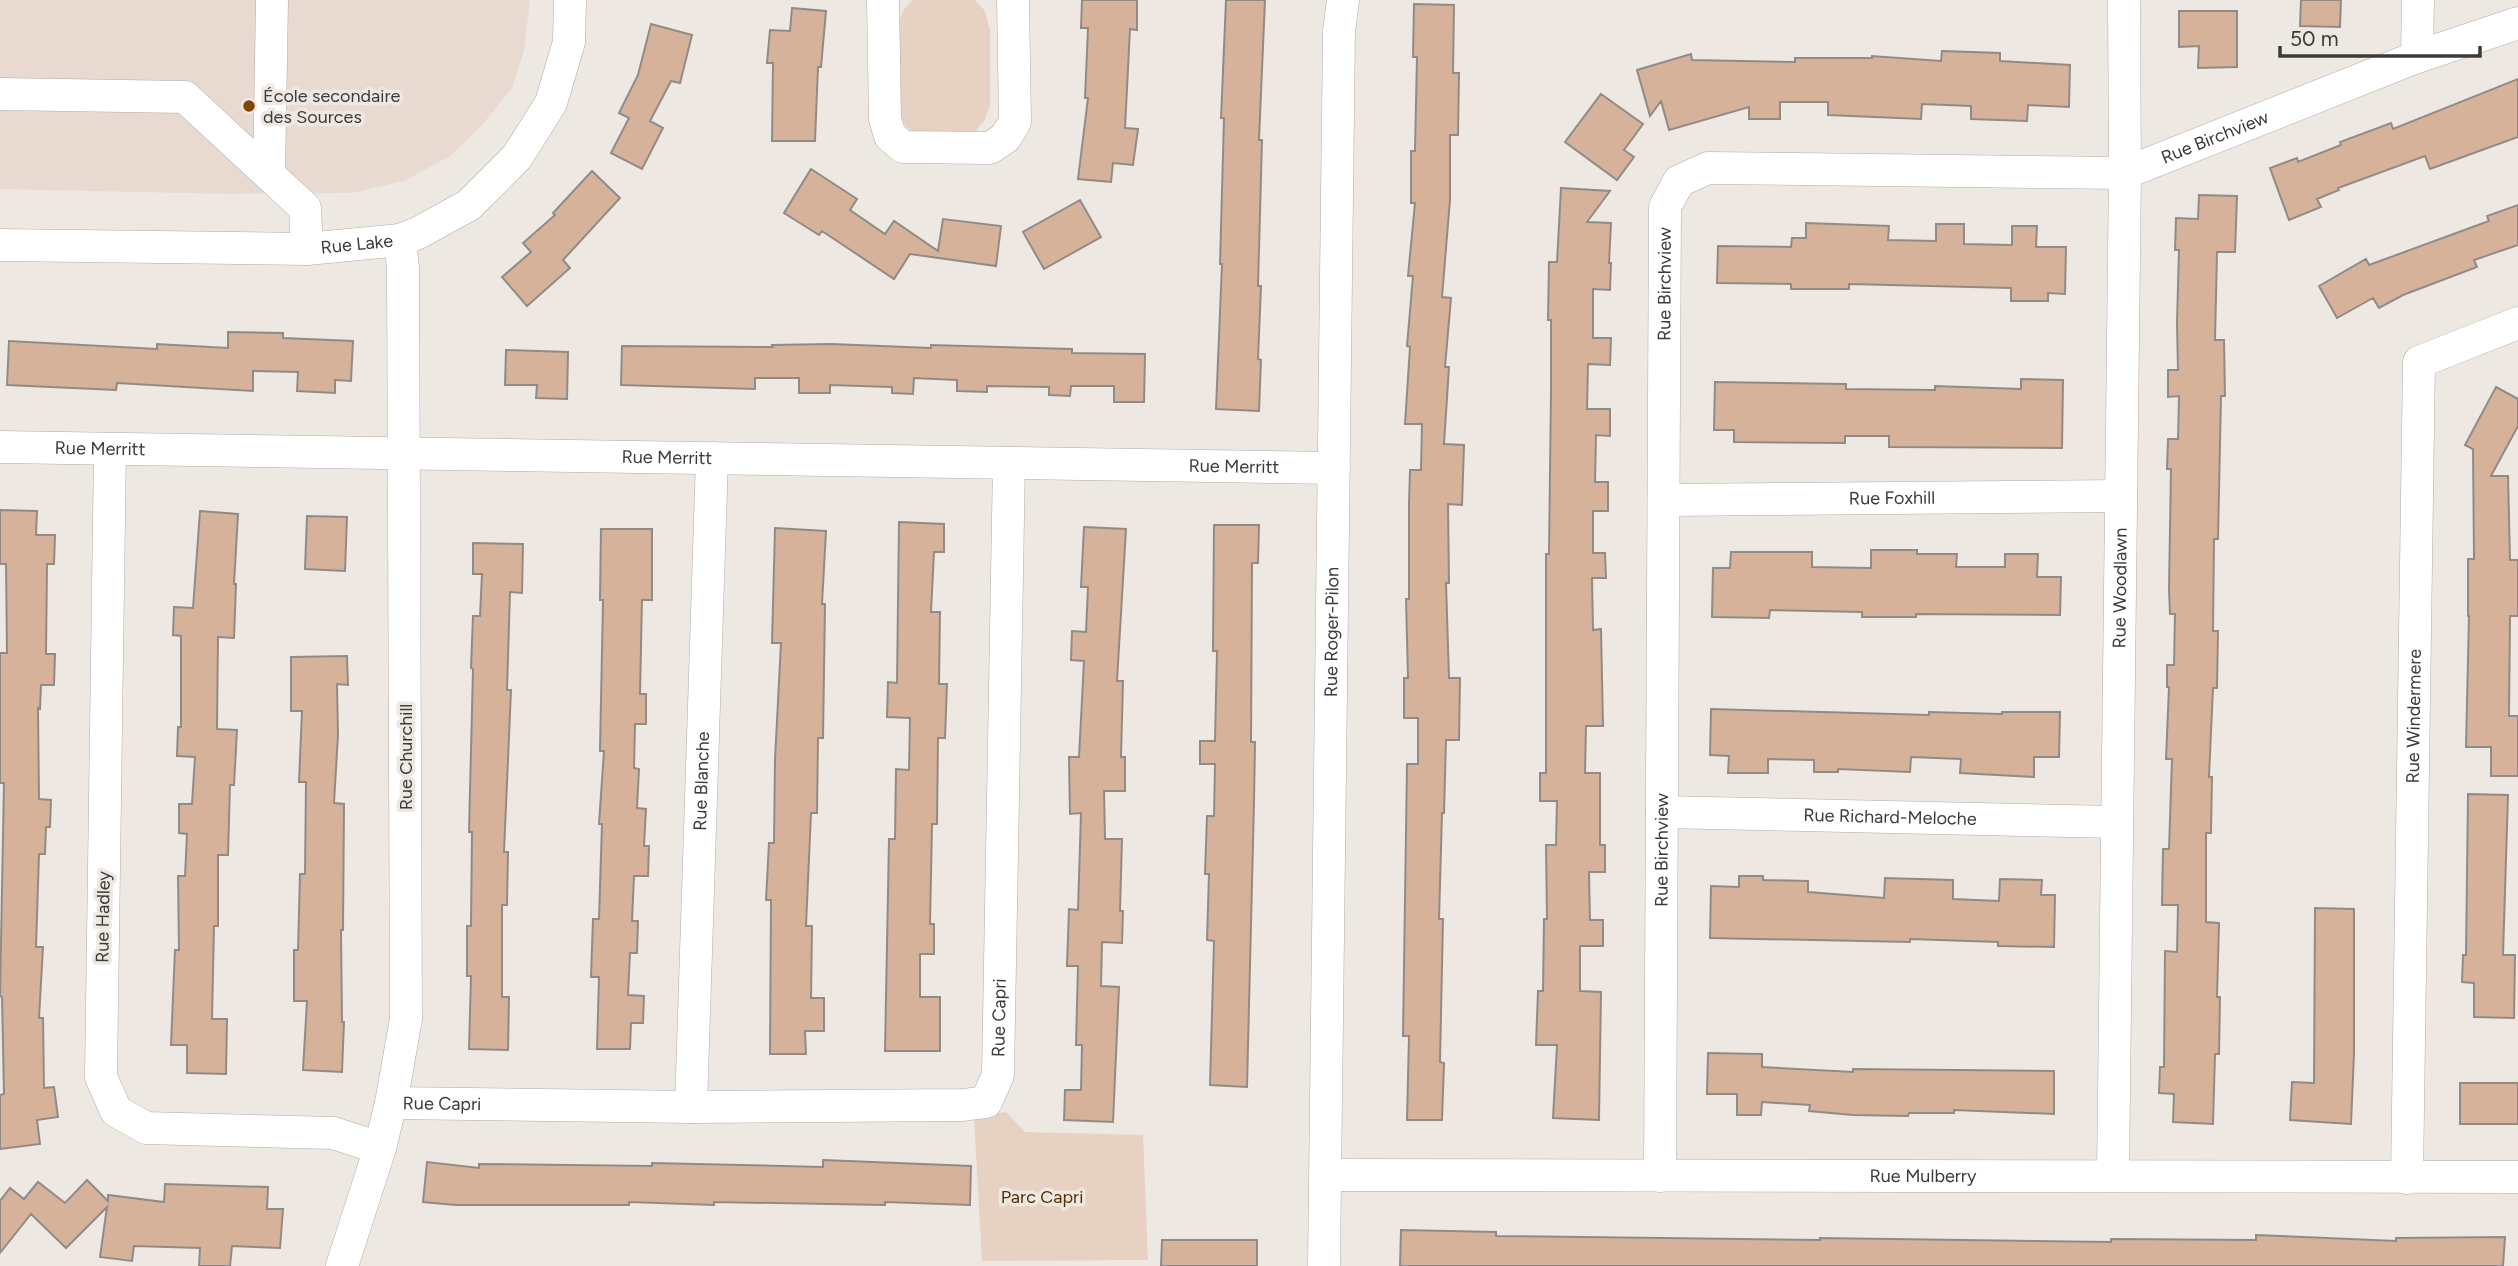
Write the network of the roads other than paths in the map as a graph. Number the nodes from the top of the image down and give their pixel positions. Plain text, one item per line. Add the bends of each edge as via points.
1 (272, 0) edge
2 (570, 0) edge
3 (883, 0) edge
4 (1013, 0) edge
5 (1343, 0) edge
6 (2124, 0) edge
7 (2418, 0) edge
8 (2518, 23) edge
9 (2417, 57) junction
10 (0, 93) edge
11 (2125, 173) junction
12 (269, 174) junction
13 (400, 240) junction
14 (0, 244) edge
15 (307, 248) junction
16 (2518, 323) edge
17 (0, 447) edge
18 (110, 449) junction
19 (405, 453) junction
20 (712, 458) junction
21 (1009, 463) junction
22 (1334, 468) junction
23 (2121, 496) junction
24 (1664, 500) junction
25 (1662, 812) junction
26 (2117, 822) junction
27 (391, 1103) junction
28 (691, 1107) junction
29 (380, 1148) junction
30 (1326, 1175) junction
31 (1660, 1176) junction
32 (2113, 1176) junction
33 (2518, 1177) edge
34 (2407, 1178) junction
35 (342, 1266) edge
36 (1324, 1266) edge

1 - 12 street
2 - 13 street, Rue Lake via 569,42 551,103 516,157 469,205
3 - 4 street via 885,119 890,136 903,147 990,148 1005,138 1015,122
5 - 22 street, Rue Roger-Pilon
6 - 11 street, Rue Woodlawn
7 - 9 street
8 - 9 street, Rue Birchview
9 - 11 street, Rue Birchview
10 - 12 street via 185,97
11 - 23 street, Rue Woodlawn
11 - 24 street, Rue Birchview via 1708,168 1679,181 1665,207
12 - 15 street via 306,208
13 - 15 street, Rue Lake
13 - 19 street, Rue Churchill
14 - 15 street, Rue Lake
16 - 34 street, Rue Windermere via 2419,362
17 - 18 street, Rue Merritt
18 - 19 street, Rue Merritt
18 - 29 street, Rue Hadley via 101,1077 116,1111 146,1128 333,1133
19 - 20 street, Rue Merritt
19 - 27 street, Rue Churchill via 406,1019
20 - 21 street, Rue Merritt
20 - 28 street, Rue Blanche
21 - 22 street, Rue Merritt
21 - 28 street, Rue Capri via 998,1075 986,1102
22 - 30 street, Rue Roger-Pilon
23 - 24 street, Rue Foxhill
23 - 26 street, Rue Woodlawn
24 - 25 street, Rue Birchview
25 - 26 street, Rue Richard-Meloche
25 - 31 street, Rue Birchview
26 - 32 street, Rue Woodlawn
27 - 28 street, Rue Capri
27 - 29 street, Rue Churchill
29 - 35 street, Rue Churchill
30 - 31 street, Rue Mulberry
30 - 36 street, Rue Roger-Pilon
31 - 32 street, Rue Mulberry
32 - 34 street, Rue Mulberry
33 - 34 street, Rue Mulberry

